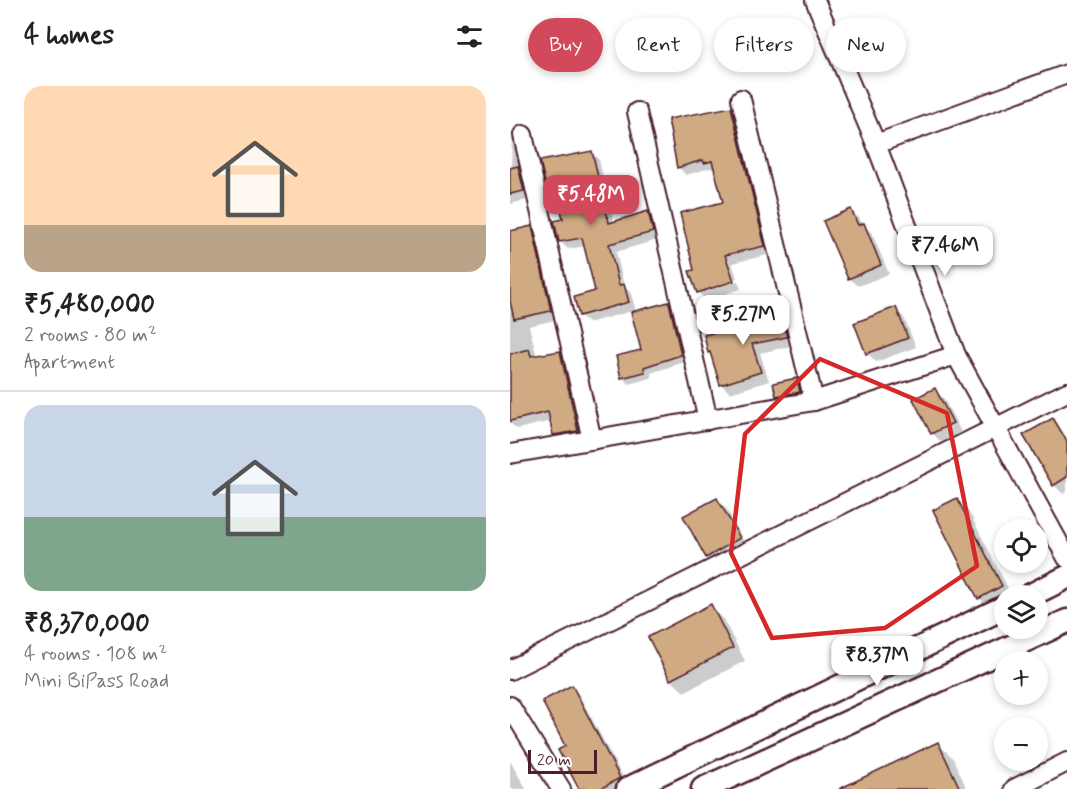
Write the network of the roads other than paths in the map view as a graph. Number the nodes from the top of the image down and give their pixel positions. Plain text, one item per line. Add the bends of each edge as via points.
1 (815, 0) edge
2 (1067, 74) edge
3 (741, 99) dead end
4 (637, 112) dead end
5 (523, 135) dead end
6 (876, 144) junction
7 (956, 355) junction
8 (1067, 392) edge
9 (814, 401) junction
10 (708, 420) junction
11 (996, 427) junction
12 (592, 440) junction
13 (510, 454) edge
14 (1067, 558) edge
15 (1067, 577) edge
16 (1048, 586) edge
17 (994, 612) edge
18 (1067, 621) edge
19 (510, 670) edge
20 (510, 706) edge
21 (1067, 762) edge
22 (561, 789) edge
23 (628, 789) edge
24 (703, 789) edge
25 (1014, 789) edge

1 - 6 street
2 - 6 street
3 - 9 street
4 - 10 street
5 - 12 street
6 - 7 street
7 - 9 street
7 - 11 street
8 - 11 street
9 - 10 street
10 - 12 street
11 - 14 street
11 - 19 street
12 - 13 street
15 - 16 street
17 - 23 street
18 - 24 street
20 - 22 street
21 - 25 street

